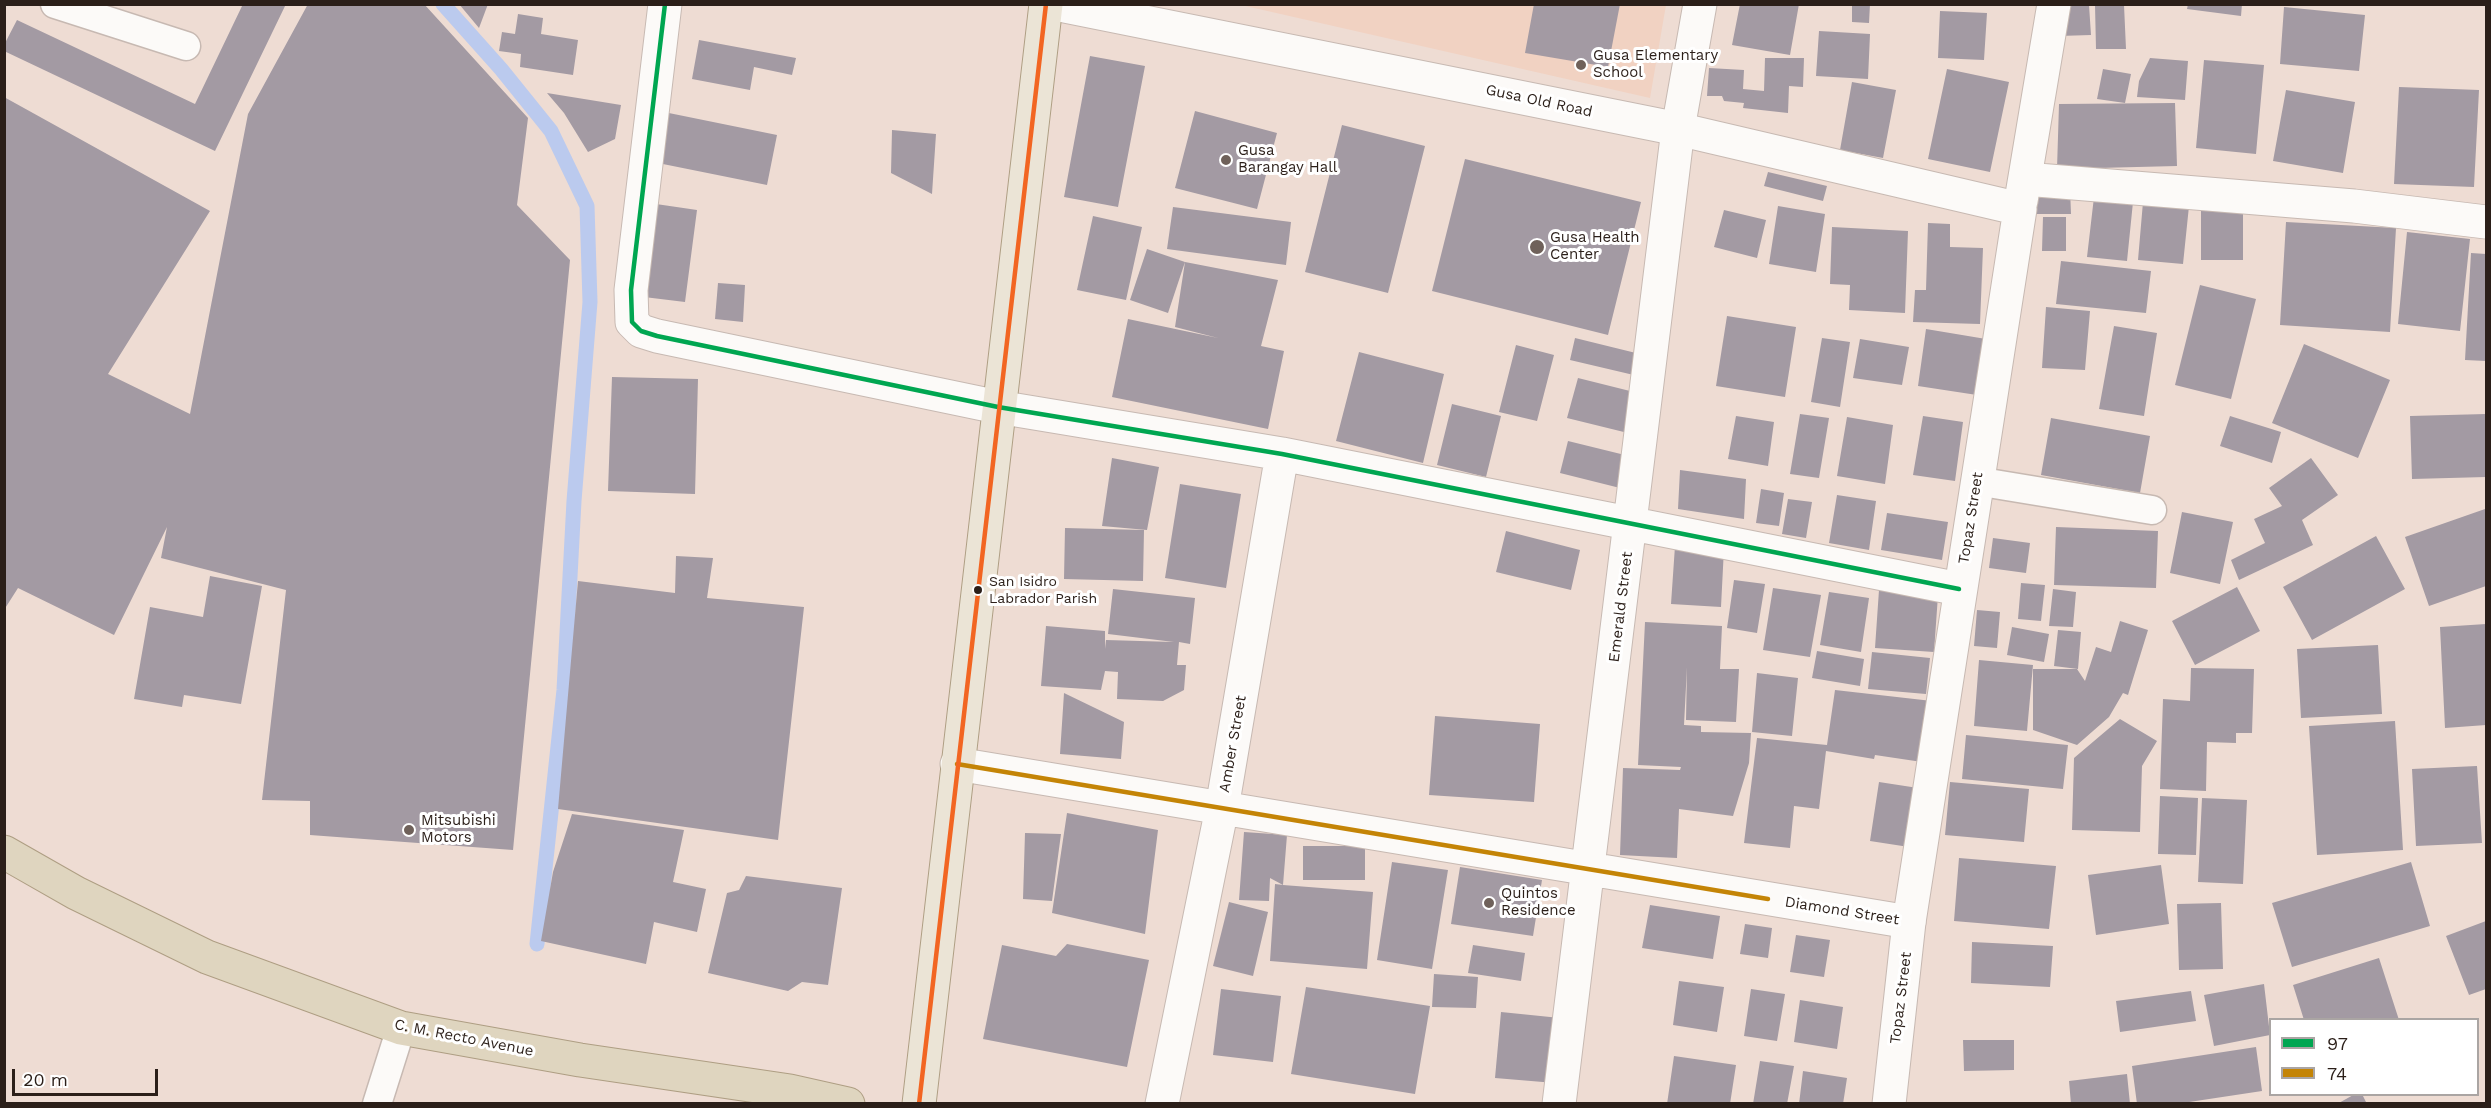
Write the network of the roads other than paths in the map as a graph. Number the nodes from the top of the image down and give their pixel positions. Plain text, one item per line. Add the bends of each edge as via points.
1 (55, 4) edge
2 (665, 4) edge
3 (1046, 4) edge
4 (1055, 4) edge
5 (1700, 4) edge
6 (2054, 4) edge
7 (186, 46) dead end
8 (1678, 129) junction
9 (2023, 194) junction
10 (2487, 222) edge
11 (998, 407) junction
12 (1282, 454) junction
13 (1976, 481) junction
14 (2152, 510) dead end
15 (1631, 524) junction
16 (1959, 589) junction
17 (957, 764) junction
18 (1222, 808) junction
19 (4, 852) edge
20 (1589, 869) junction
21 (1910, 922) junction
22 (401, 1028) junction
23 (377, 1104) edge
24 (848, 1104) edge
25 (919, 1104) edge
26 (1162, 1104) edge
27 (1559, 1104) edge
28 (1888, 1104) edge

1 - 7 lane
2 - 11 street via 631,290 632,322 641,331 657,336
3 - 11 main road
4 - 8 street, Gusa Old Road
5 - 8 street, Emerald Street
6 - 9 street, Topaz Street
8 - 9 street, Gusa Old Road
8 - 15 street, Emerald Street
9 - 10 street, Gusa Old Road via 2355,206
9 - 13 street, Topaz Street
11 - 12 street
11 - 17 main road
12 - 15 street
12 - 18 street, Amber Street
13 - 14 lane
13 - 16 street, Topaz Street
15 - 16 street
15 - 20 street, Emerald Street
16 - 21 street, Topaz Street
17 - 18 street, Diamond Street
17 - 25 main road
18 - 20 street, Diamond Street
18 - 26 street, Amber Street
19 - 22 highway, C. M. Recto Avenue via 76,893 207,957
20 - 21 street, Diamond Street
20 - 27 street, Emerald Street
21 - 28 street, Topaz Street
22 - 23 lane
22 - 24 highway, C. M. Recto Avenue via 790,1091

